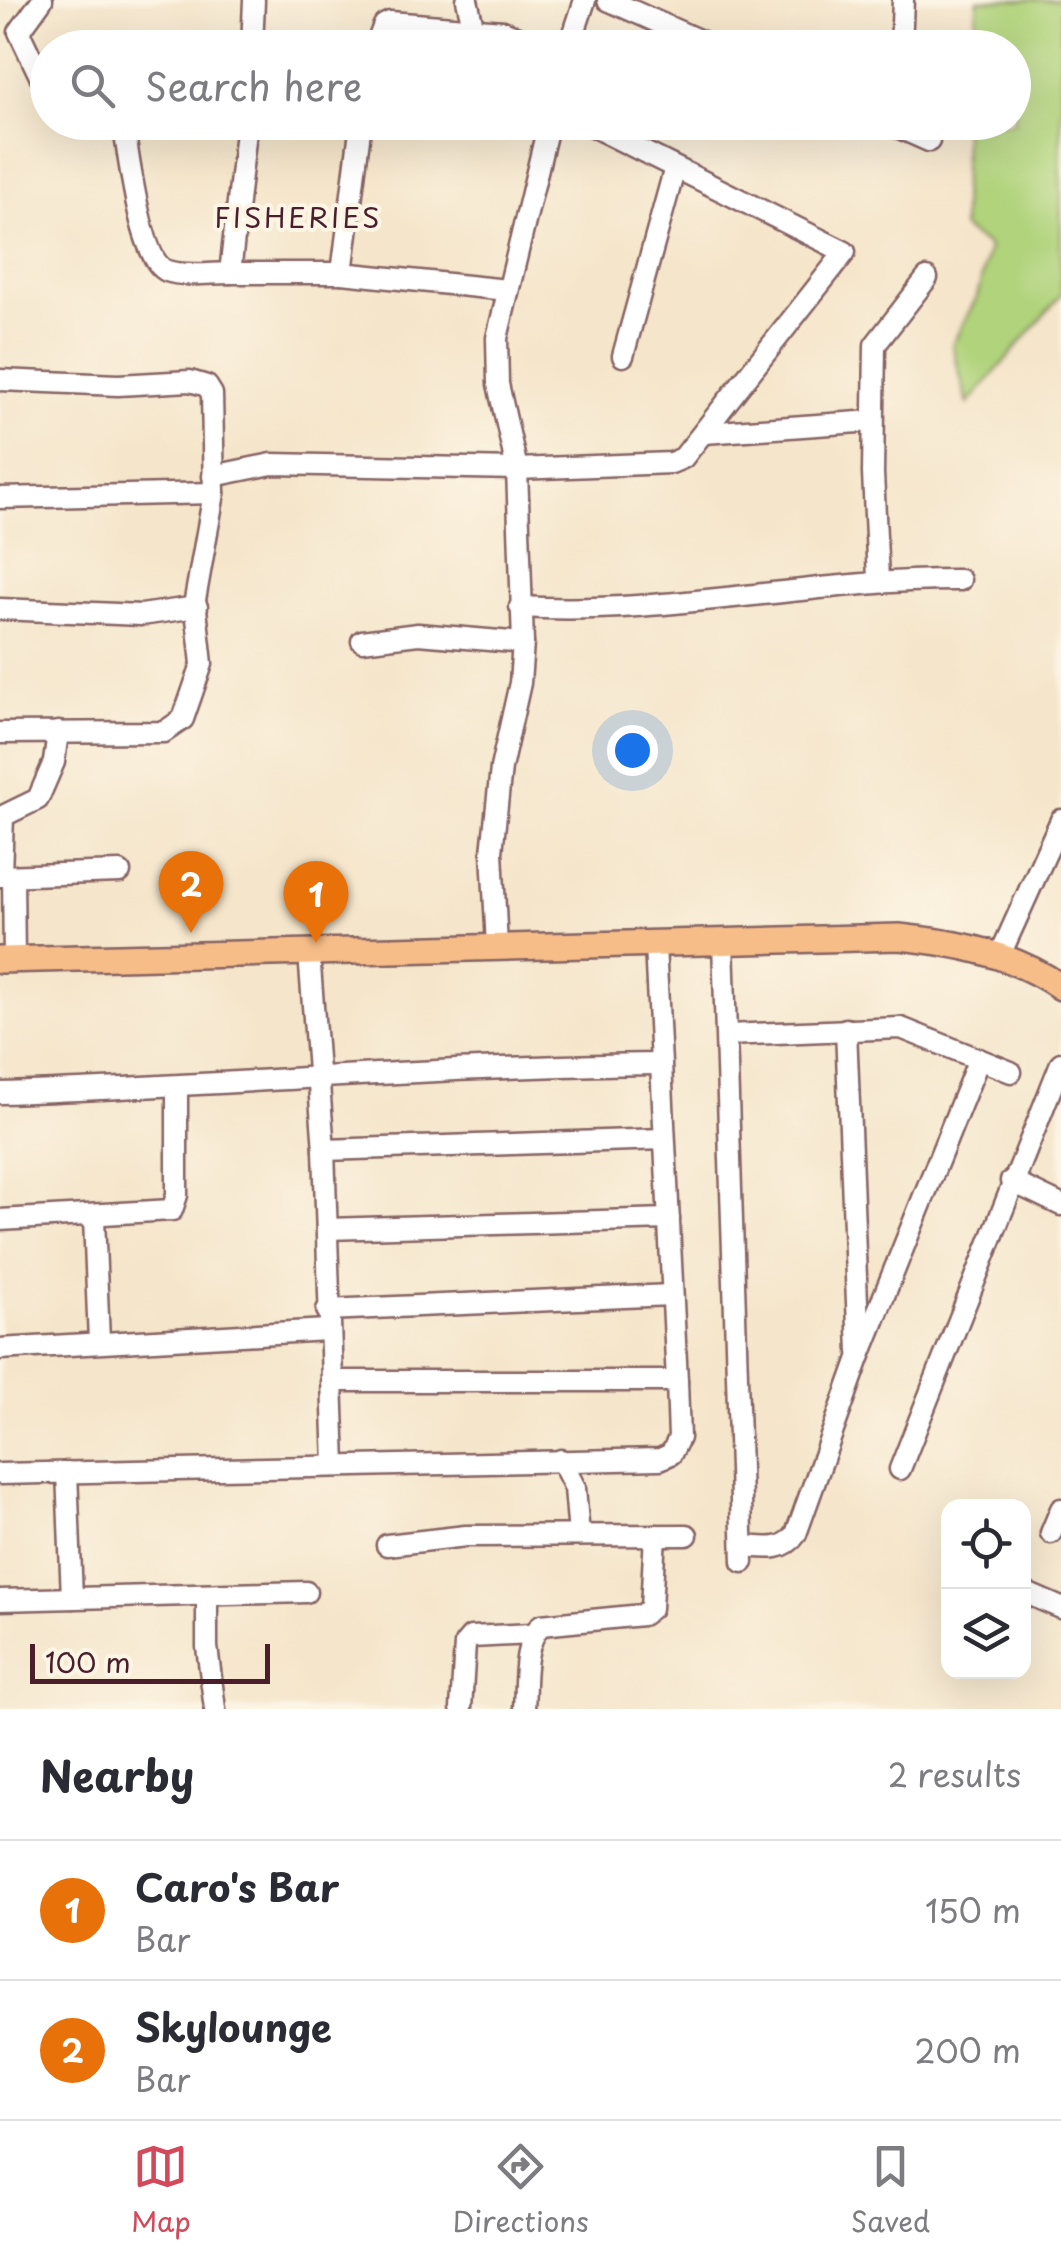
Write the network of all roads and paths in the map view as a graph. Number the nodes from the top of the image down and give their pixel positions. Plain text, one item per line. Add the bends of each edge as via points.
1 (42, 0) edge
2 (254, 0) edge
3 (466, 0) edge
4 (584, 0) edge
5 (608, 0) edge
6 (903, 0) edge
7 (473, 26) junction
8 (253, 30) edge
9 (382, 30) edge
10 (503, 30) edge
11 (575, 30) edge
12 (676, 30) edge
13 (902, 30) edge
14 (30, 57) edge
15 (127, 140) edge
16 (245, 140) edge
17 (359, 140) edge
18 (544, 140) edge
19 (617, 140) edge
20 (925, 140) edge
21 (929, 142) dead end
22 (674, 171) junction
23 (230, 273) junction
24 (342, 273) junction
25 (927, 278) dead end
26 (507, 290) junction
27 (623, 356) dead end
28 (0, 380) edge
29 (873, 421) junction
30 (704, 432) junction
31 (517, 470) junction
32 (214, 484) junction
33 (0, 498) edge
34 (878, 579) junction
35 (960, 580) dead end
36 (196, 607) junction
37 (520, 607) junction
38 (0, 610) edge
39 (362, 641) dead end
40 (523, 643) junction
41 (58, 732) junction
42 (0, 733) edge
43 (1061, 820) edge
44 (120, 872) dead end
45 (5, 876) edge
46 (723, 942) junction
47 (656, 945) junction
48 (497, 946) junction
49 (309, 952) junction
50 (1000, 955) junction
51 (7, 960) edge
52 (1061, 988) edge
53 (846, 1029) junction
54 (727, 1035) junction
55 (979, 1059) junction
56 (1061, 1062) edge
57 (660, 1064) junction
58 (1010, 1072) dead end
59 (318, 1078) junction
60 (177, 1088) junction
61 (0, 1093) edge
62 (664, 1139) junction
63 (324, 1150) junction
64 (1011, 1182) junction
65 (1061, 1205) edge
66 (94, 1218) junction
67 (669, 1219) junction
68 (0, 1220) edge
69 (327, 1229) junction
70 (672, 1295) junction
71 (327, 1320) junction
72 (98, 1341) junction
73 (0, 1349) edge
74 (860, 1358) junction
75 (334, 1381) junction
76 (677, 1381) junction
77 (561, 1460) junction
78 (335, 1465) junction
79 (900, 1469) dead end
80 (66, 1472) junction
81 (0, 1474) edge
82 (1061, 1509) edge
83 (1051, 1533) dead end
84 (580, 1534) junction
85 (655, 1535) junction
86 (687, 1535) dead end
87 (387, 1545) dead end
88 (306, 1592) dead end
89 (207, 1595) junction
90 (1031, 1595) edge
91 (72, 1598) junction
92 (0, 1600) edge
93 (1061, 1608) edge
94 (532, 1634) junction
95 (215, 1709) edge
96 (461, 1709) edge
97 (524, 1709) edge

1 - 14 street via 18,32
2 - 8 street
3 - 7 street
4 - 11 street
5 - 12 street
6 - 13 street
7 - 9 street via 390,22
7 - 10 street
15 - 23 street via 141,223 157,263 171,272
16 - 23 street
17 - 24 street
18 - 26 street
19 - 22 street
20 - 21 street
22 - 27 street
22 - 30 street via 845,252
23 - 24 street
24 - 26 street
25 - 29 street via 878,339
26 - 31 street via 496,368
28 - 32 street via 200,382 212,394
29 - 30 street
29 - 34 street
30 - 31 street via 672,463
31 - 32 street via 272,464
31 - 37 street
32 - 33 street
32 - 36 street
34 - 35 street
34 - 37 street via 695,599
36 - 38 street via 141,615
36 - 41 street via 202,664 194,697 176,727
37 - 40 street
39 - 40 street via 418,634
40 - 48 street via 492,852
41 - 42 street
41 - 45 street via 38,799 3,816
43 - 50 street
44 - 45 street
45 - 51 street
46 - 47 main road
46 - 50 main road via 899,937
46 - 54 street
47 - 48 main road
47 - 57 street
48 - 49 main road
49 - 51 main road
49 - 59 street
50 - 52 main road
53 - 54 street
53 - 55 street via 910,1030
53 - 74 street
54 - 74 street via 742,1554 792,1540
55 - 58 street
55 - 74 street
56 - 64 street
57 - 59 street via 490,1065
57 - 62 street
59 - 60 street
59 - 63 street
60 - 61 street
60 - 66 street via 174,1207
62 - 63 street
62 - 67 street
63 - 69 street
64 - 65 street
64 - 79 street
66 - 68 street
66 - 72 street
67 - 69 street
67 - 70 street
69 - 71 street
70 - 71 street
70 - 76 street
71 - 72 street
71 - 75 street
72 - 73 street
75 - 76 street
75 - 78 street
76 - 77 street via 672,1454
77 - 78 street
77 - 84 street via 576,1488
78 - 80 street
80 - 81 street
80 - 91 street
82 - 83 street
84 - 85 street
84 - 87 street
85 - 86 street
85 - 94 street via 651,1608 642,1615 556,1620
88 - 89 street
89 - 91 street
89 - 95 street
90 - 93 street
91 - 92 street
94 - 96 street via 471,1637
94 - 97 street

